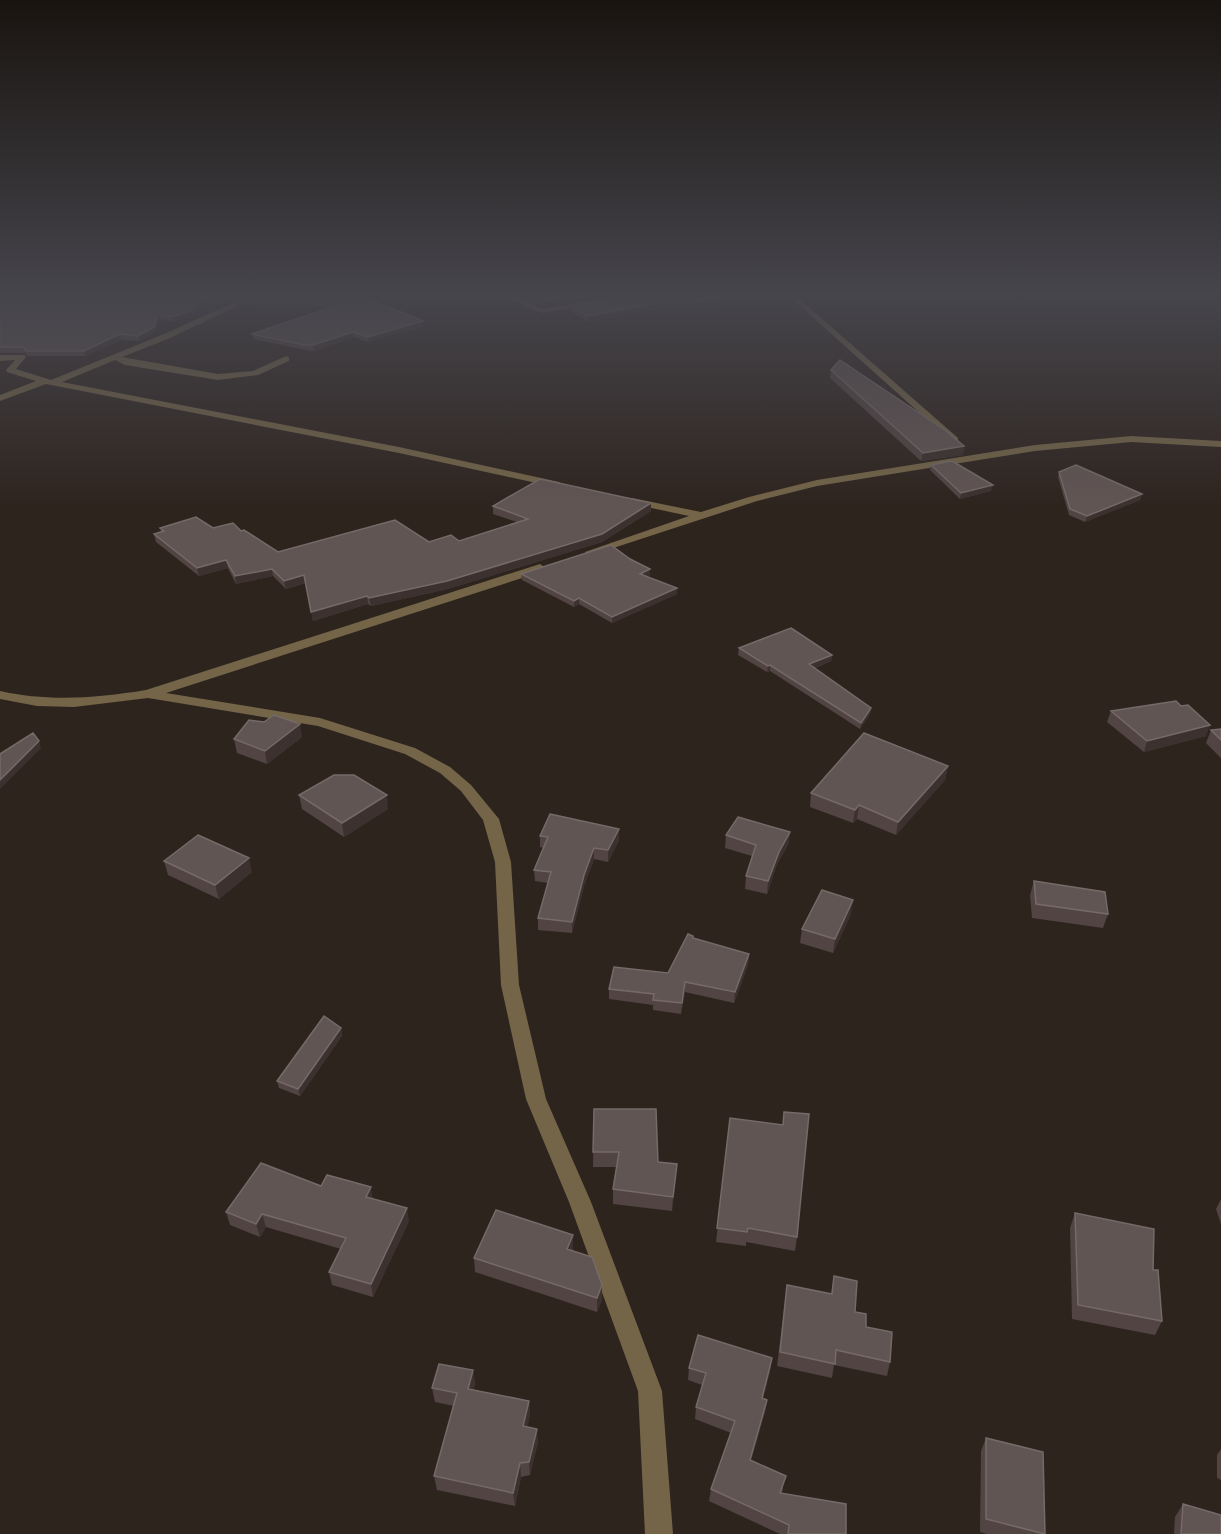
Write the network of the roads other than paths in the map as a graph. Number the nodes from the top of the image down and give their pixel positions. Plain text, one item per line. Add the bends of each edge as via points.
1 (13, 367) edge
2 (89, 367) edge
3 (153, 367) edge
4 (269, 367) edge
5 (872, 367) edge
6 (49, 381) junction
7 (0, 398) edge
8 (1221, 444) edge
9 (975, 458) junction
10 (574, 488) edge
11 (620, 498) edge
12 (702, 516) junction
13 (577, 556) edge
14 (555, 564) edge
15 (148, 694) junction
16 (0, 695) edge
17 (659, 1534) edge

1 - 6 street via 10,370
2 - 6 street
3 - 4 street via 218,377 255,373
5 - 9 street
6 - 7 street
6 - 10 street
8 - 9 street via 1131,439
9 - 12 street via 818,483
11 - 12 street
12 - 13 street
14 - 15 street
15 - 16 street via 66,703
15 - 17 street via 320,722 410,751 445,770 491,819 503,862 510,985 536,1099 580,1202 651,1391

